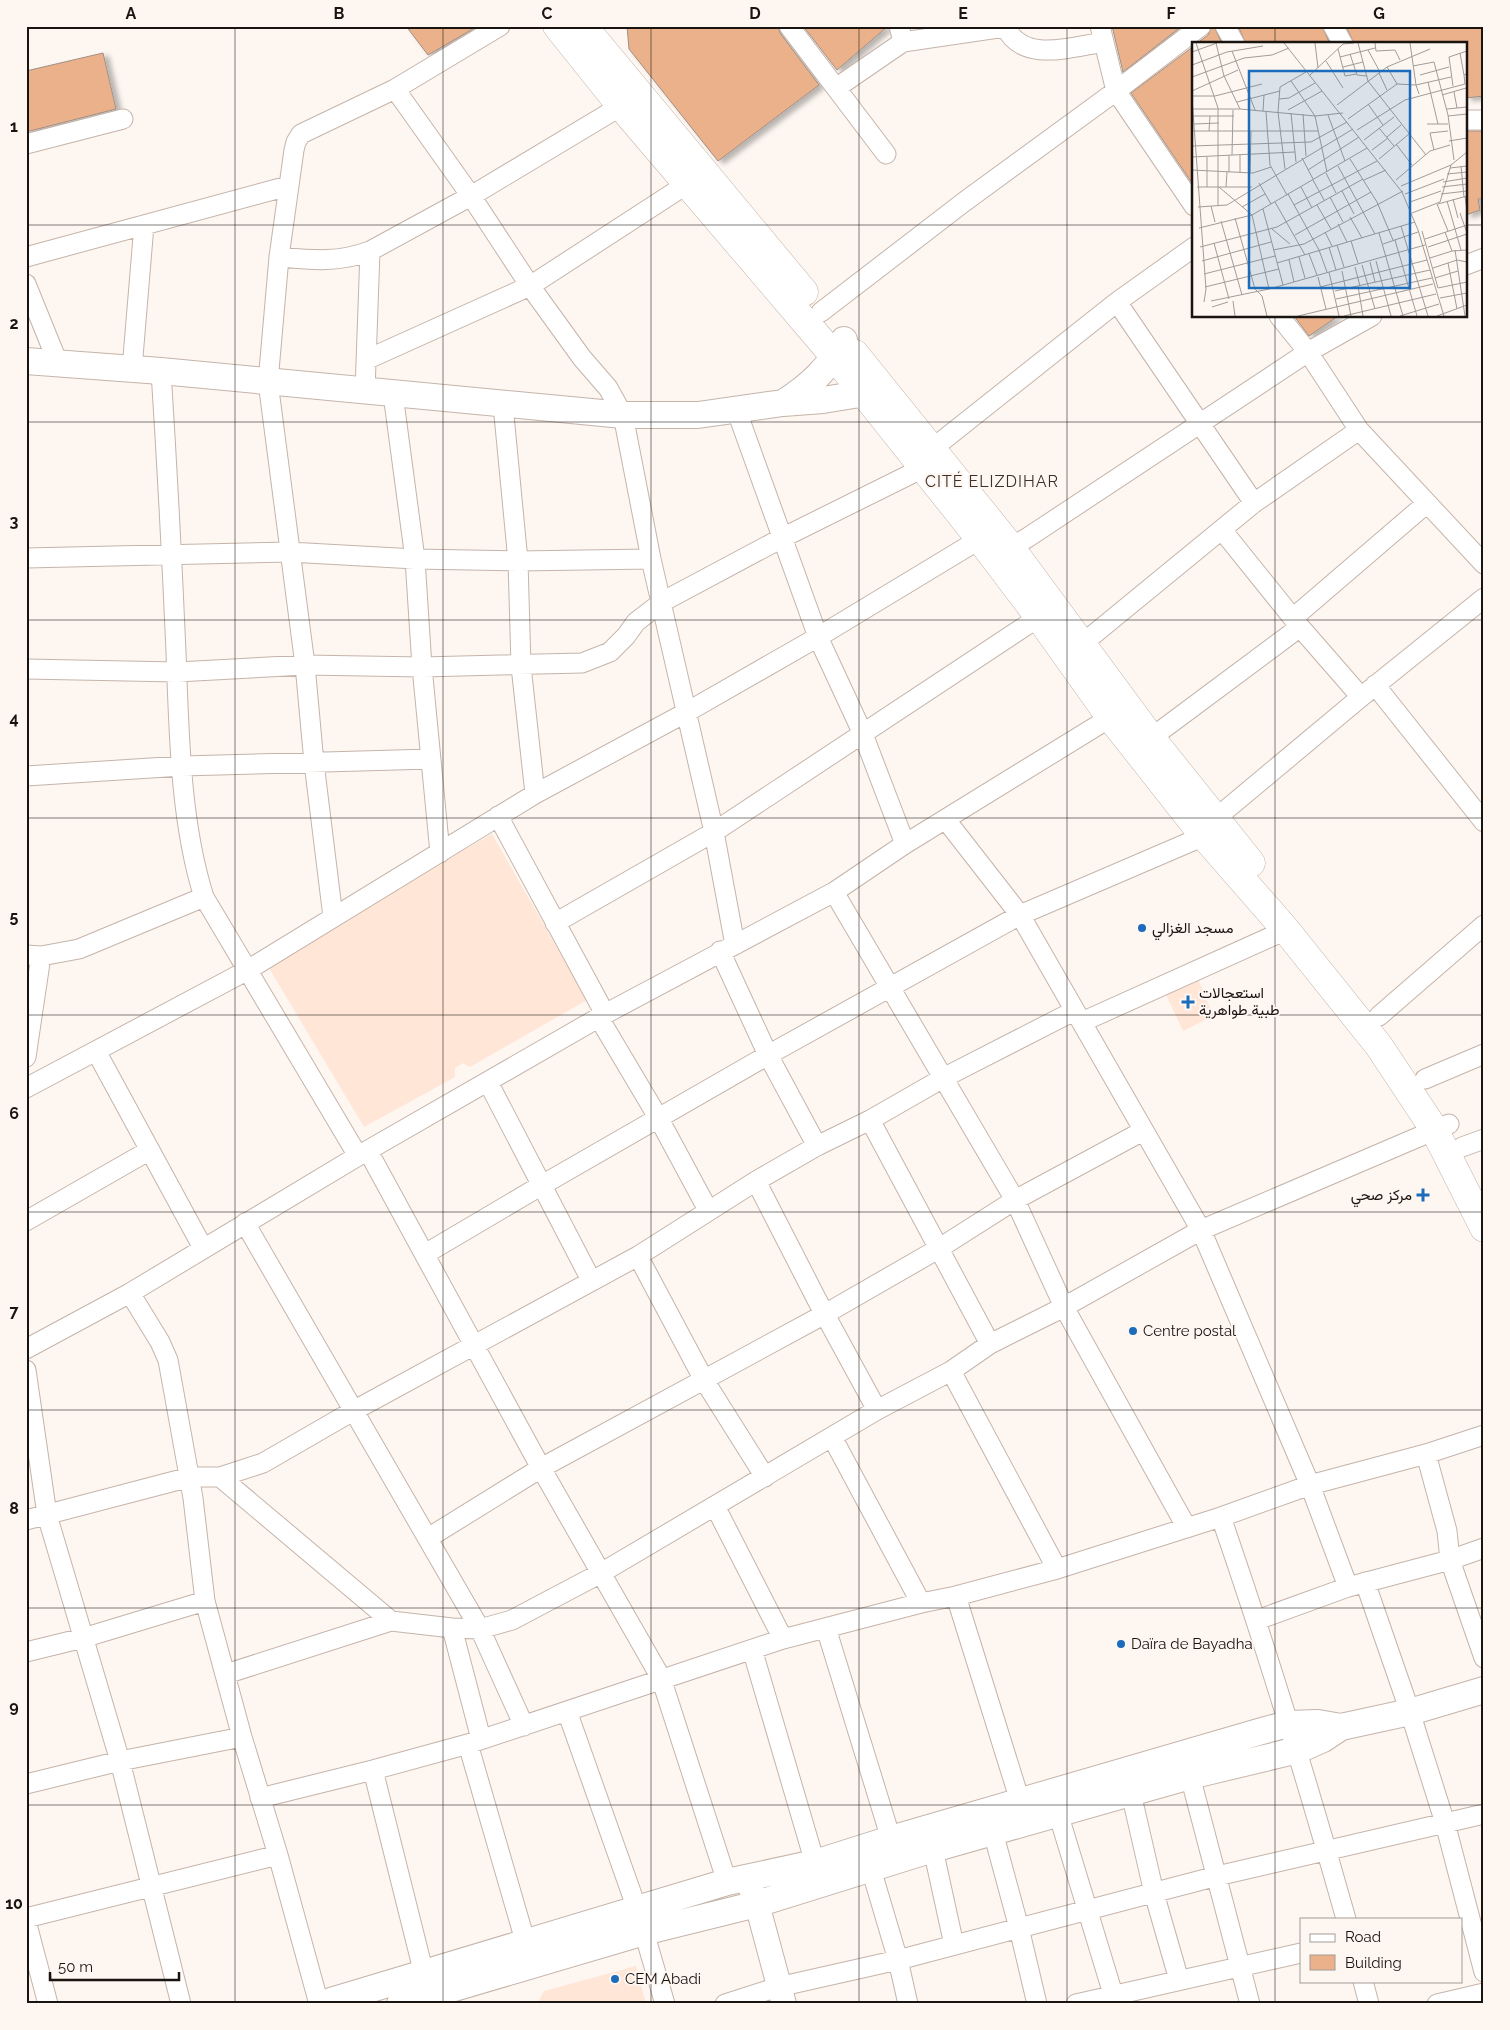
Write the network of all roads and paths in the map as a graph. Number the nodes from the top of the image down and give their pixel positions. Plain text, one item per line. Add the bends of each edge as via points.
1 (500, 26) edge
2 (789, 26) edge
3 (1201, 26) edge
4 (1225, 26) edge
5 (1333, 26) edge
6 (1005, 27) edge
7 (572, 29) edge
8 (901, 34) edge
9 (1102, 34) edge
10 (1234, 42) edge
11 (1342, 42) edge
12 (836, 88) junction
13 (395, 89) junction
14 (1116, 91) junction
15 (621, 106) junction
16 (123, 118) dead end
17 (1468, 120) edge
18 (1484, 120) edge
19 (26, 144) edge
20 (886, 154) dead end
21 (687, 184) junction
22 (288, 186) junction
23 (471, 196) junction
24 (1192, 203) edge
25 (144, 225) junction
26 (1192, 249) edge
27 (370, 251) junction
28 (26, 257) edge
29 (279, 257) junction
30 (1484, 258) edge
31 (1468, 264) edge
32 (26, 284) edge
33 (530, 286) junction
34 (1117, 302) junction
35 (821, 312) junction
36 (1281, 318) edge
37 (1368, 318) edge
38 (839, 349) junction
39 (1308, 352) junction
40 (368, 359) junction
41 (26, 361) edge
42 (58, 363) junction
43 (132, 369) junction
44 (161, 371) junction
45 (268, 382) junction
46 (366, 391) junction
47 (874, 392) junction
48 (393, 394) junction
49 (784, 403) junction
50 (503, 405) junction
51 (736, 410) junction
52 (623, 415) junction
53 (1201, 423) junction
54 (1359, 430) junction
55 (928, 458) junction
56 (1254, 503) junction
57 (1427, 503) junction
58 (1222, 530) junction
59 (782, 538) junction
60 (980, 539) junction
61 (1011, 547) junction
62 (289, 552) junction
63 (172, 555) junction
64 (26, 558) edge
65 (415, 559) junction
66 (651, 559) junction
67 (518, 561) junction
68 (1484, 564) edge
69 (1484, 598) edge
70 (662, 602) junction
71 (1039, 617) junction
72 (1296, 622) junction
73 (818, 636) junction
74 (1082, 644) junction
75 (305, 665) junction
76 (521, 666) junction
77 (422, 667) junction
78 (26, 669) edge
79 (177, 672) junction
80 (1368, 691) junction
81 (687, 712) junction
82 (1119, 712) junction
83 (863, 734) junction
84 (1151, 738) junction
85 (431, 759) junction
86 (314, 763) junction
87 (182, 766) junction
88 (26, 776) edge
89 (535, 794) junction
90 (498, 816) junction
91 (946, 820) junction
92 (1484, 822) edge
93 (1209, 827) junction
94 (714, 832) junction
95 (905, 844) junction
96 (440, 853) junction
97 (834, 892) junction
98 (204, 897) junction
99 (1020, 915) junction
100 (333, 917) junction
101 (555, 922) junction
102 (1484, 925) edge
103 (1286, 930) junction
104 (728, 948) junction
105 (34, 956) edge
106 (246, 971) junction
107 (892, 988) junction
108 (602, 1016) junction
109 (1078, 1016) junction
110 (1379, 1016) junction
111 (96, 1051) junction
112 (1484, 1054) edge
113 (768, 1055) junction
114 (26, 1057) edge
115 (945, 1078) junction
116 (1425, 1079) junction
117 (488, 1082) junction
118 (27, 1087) edge
119 (659, 1119) junction
120 (870, 1120) junction
121 (1442, 1127) junction
122 (1143, 1131) junction
123 (1473, 1143) edge
124 (817, 1146) junction
125 (150, 1150) junction
126 (363, 1154) junction
127 (756, 1180) junction
128 (542, 1185) junction
129 (1484, 1185) edge
130 (1015, 1200) junction
131 (708, 1210) junction
132 (26, 1221) edge
133 (245, 1223) junction
134 (1484, 1228) edge
135 (1201, 1230) junction
136 (204, 1248) junction
137 (938, 1249) junction
138 (425, 1254) junction
139 (638, 1256) junction
140 (591, 1280) junction
141 (130, 1293) junction
142 (1064, 1307) junction
143 (825, 1314) junction
144 (990, 1344) junction
145 (474, 1345) junction
146 (26, 1349) edge
147 (26, 1370) edge
148 (951, 1371) junction
149 (704, 1380) junction
150 (877, 1410) junction
151 (353, 1411) junction
152 (1484, 1435) edge
153 (832, 1436) junction
154 (1426, 1454) junction
155 (541, 1468) junction
156 (190, 1477) junction
157 (220, 1477) junction
158 (765, 1477) junction
159 (1310, 1486) junction
160 (715, 1506) junction
161 (46, 1515) junction
162 (1221, 1517) junction
163 (26, 1520) edge
164 (1187, 1528) junction
165 (428, 1538) junction
166 (1484, 1548) edge
167 (1450, 1560) junction
168 (1057, 1568) junction
169 (601, 1573) junction
170 (1357, 1585) junction
171 (956, 1596) junction
172 (205, 1602) junction
173 (921, 1603) junction
174 (1257, 1620) junction
175 (391, 1622) junction
176 (452, 1628) junction
177 (826, 1628) junction
178 (480, 1629) junction
179 (83, 1638) junction
180 (783, 1639) junction
181 (752, 1649) junction
182 (26, 1652) edge
183 (1484, 1658) edge
184 (226, 1674) junction
185 (661, 1678) junction
186 (1484, 1690) edge
187 (567, 1711) junction
188 (1410, 1712) junction
189 (1288, 1724) junction
190 (524, 1726) junction
191 (1341, 1727) junction
192 (242, 1737) junction
193 (474, 1742) junction
194 (1298, 1750) junction
195 (120, 1761) junction
196 (373, 1770) junction
197 (1190, 1776) junction
198 (26, 1784) edge
199 (1130, 1793) junction
200 (260, 1798) junction
201 (1020, 1801) junction
202 (1058, 1813) junction
203 (1484, 1814) edge
204 (1445, 1823) junction
205 (992, 1832) junction
206 (891, 1838) junction
207 (933, 1849) junction
208 (1327, 1851) junction
209 (278, 1855) junction
210 (815, 1863) junction
211 (871, 1870) junction
212 (1217, 1876) junction
213 (737, 1881) junction
214 (152, 1885) junction
215 (1154, 1893) junction
216 (756, 1904) junction
217 (1088, 1910) junction
218 (1472, 1917) edge
219 (1346, 1918) edge
220 (26, 1920) edge
221 (640, 1920) junction
222 (1020, 1928) junction
223 (526, 1944) junction
224 (954, 1945) junction
225 (1300, 1953) edge
226 (898, 1960) junction
227 (1239, 1966) junction
228 (1484, 1972) edge
229 (424, 1974) junction
230 (1179, 1980) junction
231 (1363, 1982) edge
232 (1484, 1993) edge
233 (781, 1996) edge
234 (1114, 1999) edge
235 (48, 2004) edge
236 (181, 2004) edge
237 (320, 2004) edge
238 (400, 2004) edge
239 (665, 2004) edge
240 (724, 2004) edge
241 (908, 2004) edge
242 (1038, 2004) edge
243 (1076, 2004) edge
244 (1250, 2004) edge
245 (1369, 2004) edge
246 (1437, 2004) edge

1 - 13 street
2 - 12 street
3 - 14 street
4 - 10 street
5 - 11 street
6 - 8 street
6 - 9 street via 1011,38 1038,51
7 - 15 main road
7 - 35 main road
8 - 12 street
9 - 14 street
12 - 20 street
13 - 22 street via 301,134 294,150
13 - 23 street
14 - 24 street
14 - 35 street
15 - 21 main road
15 - 23 street
16 - 19 street
17 - 18 street
21 - 33 street
21 - 38 main road
22 - 25 street
22 - 29 street
23 - 27 street
23 - 33 street
25 - 28 street
25 - 43 street
26 - 34 street
27 - 29 street via 355,257 326,261
27 - 40 street
29 - 45 street
30 - 31 street
32 - 42 street
33 - 40 street
33 - 52 street via 608,388
34 - 53 street
34 - 55 street
35 - 38 main road
36 - 39 street
37 - 39 street
38 - 47 main road
38 - 49 main road via 821,375
39 - 53 street
39 - 54 street
40 - 46 street
41 - 42 main road
42 - 43 main road
43 - 44 main road
44 - 45 main road
44 - 63 street
45 - 46 main road
45 - 62 street
46 - 48 main road
47 - 49 main road
47 - 55 main road
48 - 50 main road
48 - 65 street
49 - 51 main road
50 - 52 main road
50 - 67 street
51 - 52 main road via 678,416
51 - 59 street
52 - 66 street
53 - 56 street
53 - 61 street
54 - 56 street
54 - 57 street
55 - 59 street
55 - 60 main road
55 - 61 main road
56 - 58 street
57 - 68 street
57 - 72 street
58 - 72 street
58 - 74 street
59 - 70 street
59 - 73 street
60 - 71 main road
60 - 73 street
61 - 74 main road
62 - 63 street
62 - 65 street
62 - 75 street
63 - 64 street
63 - 79 street
65 - 67 street
65 - 77 street
66 - 67 street
66 - 70 street
67 - 76 street
69 - 80 street
70 - 76 street via 636,622 626,636 603,656 582,663
70 - 81 street
71 - 82 main road
71 - 83 street
72 - 80 street
72 - 84 street
73 - 81 street
73 - 83 street
74 - 82 main road
75 - 77 street
75 - 79 street
75 - 86 street
76 - 77 street
76 - 89 street
77 - 85 street
78 - 79 street
79 - 87 street
80 - 92 street
80 - 93 street
81 - 89 street
81 - 94 street
82 - 84 main road
82 - 91 street
82 - 93 main road
83 - 94 street
83 - 95 street
84 - 93 main road
85 - 86 street
85 - 96 street
86 - 87 street
86 - 100 street
87 - 88 street
87 - 98 street via 190,835
89 - 90 street
90 - 96 street
90 - 101 street
91 - 95 street
91 - 99 street
93 - 99 street
93 - 103 main road
93 - 110 main road
94 - 101 street
94 - 104 street
95 - 97 street
96 - 100 street
97 - 104 street
97 - 107 street
98 - 105 street via 79,949
98 - 106 street
99 - 107 street
99 - 109 street
100 - 106 street
101 - 108 street
102 - 110 street
103 - 109 street
103 - 121 main road
104 - 108 street
104 - 113 street
105 - 114 street
106 - 111 street
106 - 126 street
107 - 113 street
107 - 115 street
108 - 117 street
108 - 119 street
109 - 115 street
109 - 122 street
110 - 116 main road
111 - 118 street
111 - 125 street
112 - 116 street
113 - 119 street
113 - 124 street
115 - 120 street
115 - 130 street
116 - 121 main road
117 - 126 street
117 - 128 street
119 - 128 street
119 - 131 street
120 - 124 street
120 - 137 street
121 - 123 main road
121 - 134 main road
121 - 135 street
122 - 130 street
122 - 135 street
123 - 129 main road
124 - 127 street
125 - 132 street
125 - 136 street
126 - 133 street
126 - 138 street
127 - 131 street
127 - 143 street
128 - 138 street
128 - 140 street
130 - 137 street
130 - 142 street
131 - 139 street
133 - 136 street
133 - 151 street
135 - 142 street
135 - 159 street
136 - 141 street
137 - 143 street
137 - 144 street
138 - 145 street
139 - 140 street
139 - 149 street
140 - 145 street
141 - 146 street
141 - 156 street via 168,1360
142 - 144 street
142 - 164 street
143 - 149 street
143 - 150 street
144 - 148 street
145 - 151 street
145 - 155 street
147 - 161 street
148 - 150 street
148 - 168 street
149 - 155 street
149 - 158 street
150 - 153 street
151 - 157 street via 263,1463
151 - 165 street
152 - 154 street
153 - 158 street
153 - 173 street
154 - 159 street
154 - 167 street via 1447,1531
155 - 165 street
155 - 169 street
156 - 157 street
156 - 161 street
156 - 172 street
157 - 175 street
158 - 160 street
159 - 162 street
159 - 170 street
160 - 169 street
160 - 180 street
161 - 163 street
161 - 179 street
162 - 164 street
162 - 174 street
164 - 168 street
165 - 178 street
166 - 167 street
167 - 170 street
167 - 183 street
168 - 171 street
169 - 178 street via 512,1620
169 - 185 street
170 - 174 street
170 - 188 street
171 - 173 street
171 - 201 street
172 - 179 street
172 - 184 street
173 - 177 street
174 - 189 street
175 - 176 street
175 - 184 street
176 - 178 street
176 - 193 street
177 - 180 street
177 - 206 street
178 - 190 street
179 - 182 street
179 - 195 street
180 - 181 street
181 - 185 street
181 - 210 street
184 - 192 street
185 - 187 street
185 - 213 street
186 - 188 main road
187 - 190 street
187 - 221 street
188 - 191 main road
188 - 204 street
189 - 191 main road via 1318,1723
189 - 194 street
189 - 201 main road
190 - 193 street
191 - 194 main road
192 - 195 street
192 - 200 street
193 - 196 street
193 - 223 street
194 - 197 main road
194 - 208 street
195 - 198 street
195 - 214 street
196 - 200 street
196 - 229 street
197 - 199 main road
197 - 212 street
199 - 202 main road
199 - 215 street
200 - 209 street
201 - 206 main road
202 - 205 main road
202 - 217 street
203 - 204 street
204 - 208 street
204 - 218 street
205 - 207 main road
205 - 222 street
206 - 210 main road
207 - 211 main road
207 - 224 street
208 - 212 street
208 - 219 street
209 - 214 street
209 - 237 street
210 - 213 main road
211 - 216 main road
211 - 226 street
212 - 215 street
212 - 227 street
213 - 216 street
213 - 221 main road
214 - 220 street
214 - 236 street
215 - 217 street
215 - 230 street
216 - 221 main road
216 - 233 street
217 - 222 street
217 - 234 street
218 - 228 street
220 - 235 street
221 - 223 main road
221 - 238 main road
221 - 239 street
222 - 224 street
222 - 242 street
223 - 229 main road
224 - 226 street
225 - 227 street
226 - 233 street
226 - 241 street
227 - 230 street
227 - 244 street
229 - 237 main road
230 - 234 street
231 - 245 street
232 - 246 street
233 - 240 street
234 - 243 street

